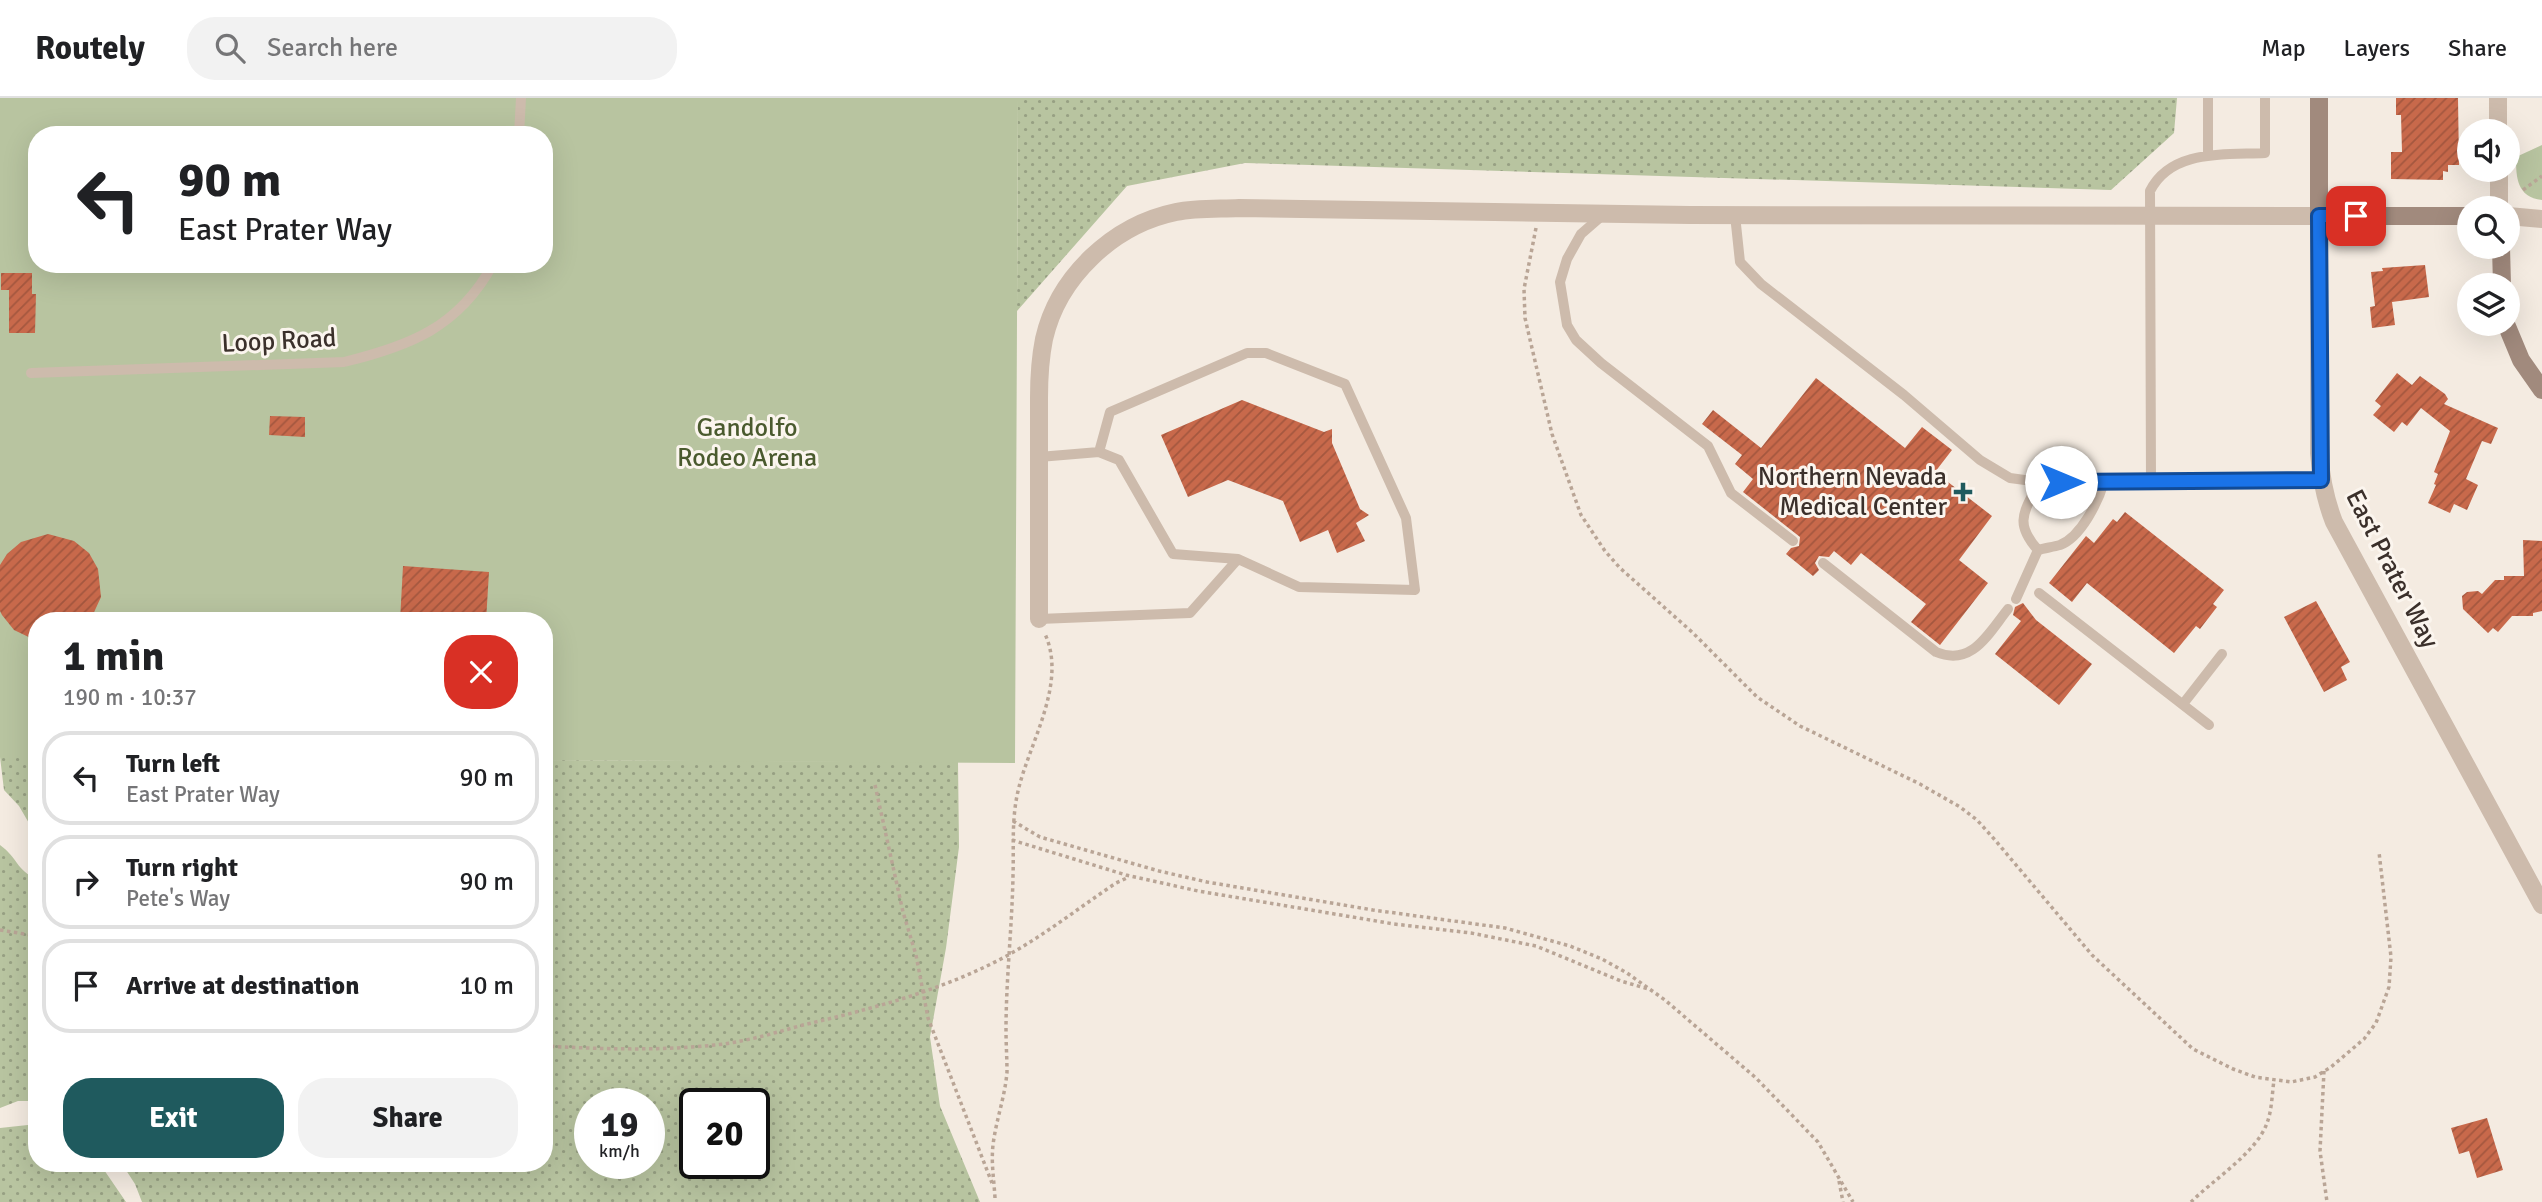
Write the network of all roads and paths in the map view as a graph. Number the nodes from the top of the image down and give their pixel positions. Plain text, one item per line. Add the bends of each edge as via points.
1 (521, 98) edge
2 (2208, 98) edge
3 (2264, 98) edge
4 (2319, 98) edge
5 (2498, 98) edge
6 (2498, 119) edge
7 (519, 126) edge
8 (2208, 155) junction
9 (2542, 176) edge
10 (2523, 190) dead end
11 (1540, 212) junction
12 (1604, 214) junction
13 (1735, 215) junction
14 (2149, 216) junction
15 (2319, 216) junction
16 (2457, 216) edge
17 (2520, 217) edge
18 (2542, 219) edge
19 (487, 273) edge
20 (2510, 336) edge
21 (31, 373) dead end
22 (2542, 390) edge
23 (1100, 452) junction
24 (1039, 457) junction
25 (2321, 480) junction
26 (2039, 482) junction
27 (2104, 482) junction
28 (2151, 482) junction
29 (1793, 541) dead end
30 (2038, 550) junction
31 (1238, 559) junction
32 (1823, 563) dead end
33 (2039, 593) dead end
34 (2016, 599) dead end
35 (2008, 609) dead end
36 (1039, 619) junction
37 (2222, 654) dead end
38 (2183, 704) junction
39 (2209, 725) dead end
40 (875, 785) dead end
41 (1013, 821) junction
42 (1012, 840) junction
43 (2379, 852) dead end
44 (1131, 876) junction
45 (2542, 905) edge
46 (0, 930) edge
47 (28, 935) edge
48 (1009, 954) junction
49 (1652, 990) junction
50 (923, 992) junction
51 (553, 1046) edge
52 (2324, 1071) junction
53 (2274, 1080) junction
54 (1838, 1175) junction
55 (996, 1200) edge
56 (1843, 1202) edge
57 (1853, 1202) edge
58 (2192, 1202) edge
59 (2327, 1202) edge

1 - 7 lane
2 - 8 lane
3 - 8 lane via 2265,153
4 - 15 street, East Prater Way
5 - 6 street
8 - 14 lane via 2191,158 2156,178 2150,191
9 - 10 path
11 - 12 street
11 - 24 street via 1208,209 1177,212 1128,229 1087,261 1055,308 1040,366
11 - 53 path via 1524,289 1529,339 1564,472 1581,514 1605,551 1776,711 1829,742 1943,796 1977,820 2092,955 2193,1049 2233,1069
12 - 13 street
12 - 29 lane via 1581,234 1560,282 1567,325 1576,341 1708,446 1731,493
13 - 14 street
13 - 26 lane via 1740,262 1761,284 1980,460 2010,478
14 - 15 street
14 - 28 lane
15 - 16 street
15 - 25 street, East Prater Way
17 - 18 street
19 - 21 lane, Loop Road via 465,303 431,332 390,351 344,362
20 - 22 street
23 - 24 lane
23 - 31 lane via 1119,460 1173,554
23 - 31 lane via 1110,412 1247,353 1266,353 1345,384 1406,518 1415,590 1299,586
24 - 36 street
25 - 28 lane
25 - 45 street, East Prater Way via 2334,522
26 - 27 lane
26 - 30 lane via 2022,516 2026,537
27 - 28 lane
27 - 30 lane via 2099,502 2079,530 2062,544
30 - 34 lane
31 - 36 lane via 1190,614
32 - 35 lane via 1947,657 1969,653
33 - 38 lane
36 - 41 path via 1049,643 1049,696
37 - 38 lane
38 - 39 lane
40 - 50 path
41 - 42 path
41 - 49 path via 1072,848 1206,882 1539,936 1602,959
42 - 44 path
42 - 48 path
43 - 52 path via 2391,957 2389,987 2376,1023 2364,1039
44 - 48 path
44 - 49 path via 1536,946
46 - 47 path
48 - 50 path
48 - 55 path via 1006,1087 992,1160
49 - 54 path via 1796,1117
50 - 51 path via 715,1045
50 - 55 path via 936,1044 989,1171
52 - 53 path via 2301,1081
52 - 59 path via 2320,1151
53 - 58 path via 2266,1125 2259,1137
54 - 56 path
54 - 57 path

